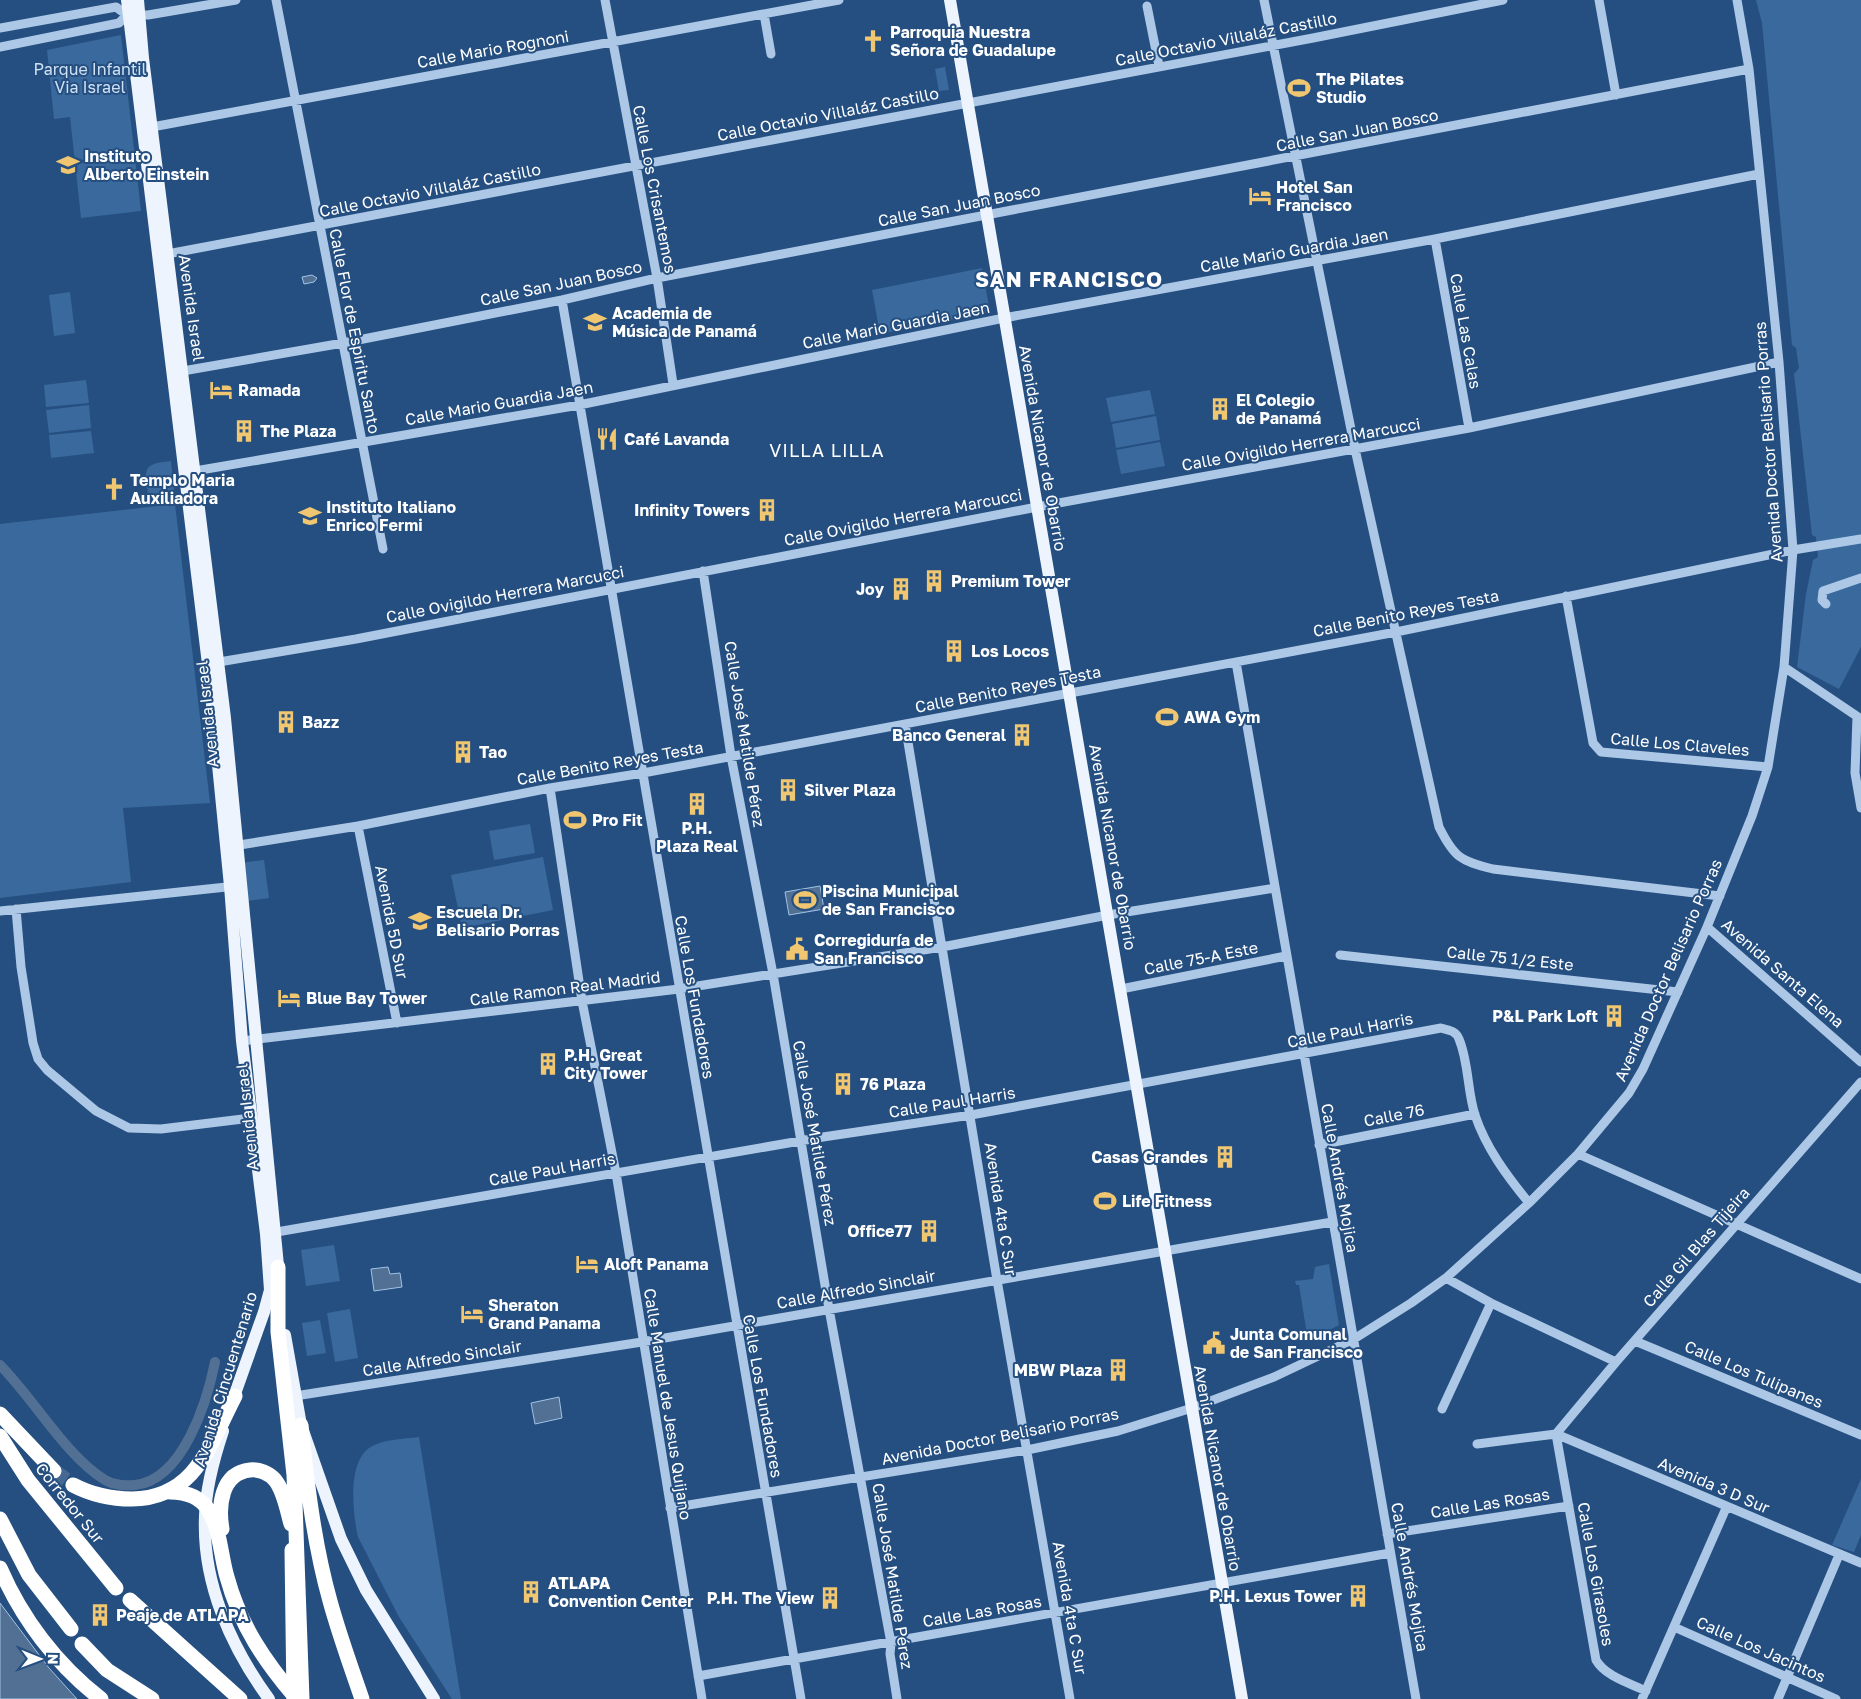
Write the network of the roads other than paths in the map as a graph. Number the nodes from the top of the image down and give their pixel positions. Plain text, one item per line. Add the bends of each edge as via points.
1 (127, 0) edge
2 (138, 0) edge
3 (236, 0) edge
4 (276, 0) edge
5 (605, 0) edge
6 (839, 0) edge
7 (950, 0) edge
8 (1264, 0) edge
9 (1503, 0) edge
10 (1599, 0) edge
11 (1737, 0) edge
12 (1147, 6) dead end
13 (764, 14) junction
14 (133, 15) junction
15 (0, 28) edge
16 (612, 43) junction
17 (1273, 45) junction
18 (0, 46) edge
19 (771, 54) dead end
20 (1159, 66) junction
21 (1749, 69) junction
22 (1616, 95) junction
23 (297, 101) junction
24 (968, 102) junction
25 (152, 127) junction
26 (1296, 157) junction
27 (635, 166) junction
28 (1759, 174) junction
29 (986, 215) junction
30 (320, 226) junction
31 (1435, 240) junction
32 (163, 255) junction
33 (1317, 262) junction
34 (657, 278) junction
35 (562, 300) junction
36 (1004, 318) junction
37 (343, 343) junction
38 (1779, 362) junction
39 (179, 372) junction
40 (673, 384) junction
41 (580, 405) junction
42 (1469, 428) junction
43 (361, 442) junction
44 (1355, 450) junction
45 (191, 472) junction
46 (1037, 507) junction
47 (1861, 539) edge
48 (383, 549) dead end
49 (1793, 550) junction
50 (703, 571) junction
51 (1861, 578) edge
52 (610, 588) junction
53 (1566, 596) junction
54 (1826, 604) dead end
55 (1396, 632) junction
56 (1236, 662) junction
57 (214, 663) junction
58 (1784, 667) junction
59 (1070, 693) junction
60 (1859, 718) edge
61 (904, 724) junction
62 (731, 756) junction
63 (1768, 767) junction
64 (643, 773) junction
65 (550, 788) junction
66 (1861, 808) edge
67 (358, 826) junction
68 (231, 846) junction
69 (236, 886) junction
70 (1275, 888) junction
71 (1720, 896) junction
72 (16, 909) junction
73 (0, 911) edge
74 (1108, 915) junction
75 (1707, 927) junction
76 (942, 947) junction
77 (1340, 955) dead end
78 (1286, 956) junction
79 (773, 974) junction
80 (679, 989) junction
81 (1121, 989) junction
82 (1678, 992) junction
83 (582, 1001) junction
84 (397, 1023) junction
85 (248, 1040) junction
86 (1304, 1055) junction
87 (1861, 1062) edge
88 (1861, 1082) edge
89 (1137, 1085) junction
90 (1475, 1114) junction
91 (971, 1115) junction
92 (251, 1118) junction
93 (801, 1141) junction
94 (1319, 1145) junction
95 (1578, 1154) junction
96 (708, 1159) junction
97 (616, 1173) junction
98 (1529, 1203) junction
99 (1332, 1222) junction
100 (1736, 1224) junction
101 (271, 1233) junction
102 (1164, 1250) junction
103 (278, 1267) junction
104 (1446, 1278) junction
105 (1861, 1279) edge
106 (997, 1280) junction
107 (270, 1290) junction
108 (1491, 1303) junction
109 (829, 1309) junction
110 (735, 1326) junction
111 (1354, 1339) junction
112 (1635, 1341) junction
113 (642, 1342) junction
114 (1616, 1362) junction
115 (235, 1396) junction
116 (295, 1396) junction
117 (1192, 1408) junction
118 (1442, 1409) dead end
119 (0, 1414) edge
120 (301, 1425) junction
121 (1556, 1434) junction
122 (1861, 1435) edge
123 (0, 1436) edge
124 (1477, 1444) dead end
125 (1027, 1450) junction
126 (54, 1470) tunnel mouth
127 (862, 1477) junction
128 (73, 1485) tunnel mouth
129 (170, 1492) junction
130 (765, 1493) junction
131 (205, 1505) junction
132 (1569, 1506) junction
133 (1727, 1506) junction
134 (670, 1508) junction
135 (0, 1519) edge
136 (294, 1525) junction
137 (1387, 1534) junction
138 (1390, 1553) junction
139 (1839, 1555) junction
140 (1861, 1563) edge
141 (0, 1568) edge
142 (1222, 1582) junction
143 (116, 1588) dead end
144 (233, 1597) junction
145 (130, 1600) dead end
146 (1055, 1613) junction
147 (1674, 1627) junction
148 (71, 1629) dead end
149 (891, 1643) junction
150 (82, 1644) dead end
151 (794, 1659) junction
152 (698, 1676) junction
153 (1788, 1678) junction
154 (1644, 1695) edge
155 (101, 1699) edge
156 (152, 1699) edge
157 (240, 1699) edge
158 (269, 1699) edge
159 (296, 1699) edge
160 (302, 1699) edge
161 (362, 1699) edge
162 (434, 1699) edge
163 (702, 1699) edge
164 (801, 1699) edge
165 (897, 1699) edge
166 (1070, 1699) edge
167 (1242, 1699) edge
168 (1416, 1699) edge
169 (1778, 1699) edge
170 (1836, 1699) edge

1 - 14 main road, Avenida Israel
2 - 14 main road, Avenida Israel
3 - 14 street
4 - 23 street, Calle Flor de Espiritu Santo
5 - 16 street, Calle Los Crisantemos
6 - 13 street, Calle Mario Rognoni
7 - 24 main road, Avenida Nicanor de Obarrio
8 - 17 street
9 - 17 street, Calle Octavio Villaláz Castillo
10 - 22 street
11 - 21 street, Avenida Doctor Belisario Porras
12 - 20 street
13 - 16 street, Calle Mario Rognoni
13 - 19 street
14 - 15 street via 116,7
14 - 18 street via 119,23
14 - 25 main road, Avenida Israel
14 - 32 main road, Avenida Israel
16 - 23 street, Calle Mario Rognoni
16 - 27 street, Calle Los Crisantemos
17 - 20 street, Calle Octavio Villaláz Castillo
17 - 26 street
20 - 24 street, Calle Octavio Villaláz Castillo
21 - 22 street, Calle San Juan Bosco
21 - 28 street, Avenida Doctor Belisario Porras
22 - 26 street, Calle San Juan Bosco
23 - 25 street, Calle Mario Rognoni
23 - 30 street, Calle Flor de Espiritu Santo
24 - 27 street, Calle Octavio Villaláz Castillo
24 - 29 main road, Avenida Nicanor de Obarrio
25 - 32 main road, Avenida Israel
26 - 29 street, Calle San Juan Bosco
26 - 33 street
27 - 30 street, Calle Octavio Villaláz Castillo
27 - 34 street, Calle Los Crisantemos
28 - 31 street, Calle Mario Guardia Jaen
28 - 38 street, Avenida Doctor Belisario Porras
29 - 34 street, Calle San Juan Bosco
29 - 36 main road, Avenida Nicanor de Obarrio
30 - 32 street, Calle Octavio Villaláz Castillo
30 - 37 street, Calle Flor de Espiritu Santo
31 - 33 street, Calle Mario Guardia Jaen
31 - 42 street, Calle Las Calas
32 - 39 main road, Avenida Israel
33 - 36 street, Calle Mario Guardia Jaen
33 - 44 street
34 - 35 street, Calle San Juan Bosco
34 - 40 street, Calle Los Crisantemos
35 - 37 street, Calle San Juan Bosco
35 - 41 street, Calle Los Fundadores
36 - 40 street, Calle Mario Guardia Jaen
36 - 46 main road, Avenida Nicanor de Obarrio
37 - 39 street, Calle San Juan Bosco
37 - 43 street, Calle Flor de Espiritu Santo
38 - 42 street, Calle Ovigildo Herrera Marcucci
38 - 49 street, Avenida Doctor Belisario Porras
39 - 45 main road, Avenida Israel
40 - 41 street, Calle Mario Guardia Jaen
41 - 43 street, Calle Mario Guardia Jaen
41 - 52 street, Calle Los Fundadores
42 - 44 street, Calle Ovigildo Herrera Marcucci
43 - 45 street, Calle Mario Guardia Jaen
43 - 48 street, Calle Flor de Espiritu Santo
44 - 46 street, Calle Ovigildo Herrera Marcucci
44 - 55 street
45 - 57 main road, Avenida Israel
46 - 50 street, Calle Ovigildo Herrera Marcucci
46 - 59 main road, Avenida Nicanor de Obarrio
47 - 49 street, Calle Benito Reyes Testa
49 - 53 street, Calle Benito Reyes Testa
49 - 58 street, Avenida Doctor Belisario Porras
50 - 52 street, Calle Ovigildo Herrera Marcucci
50 - 62 street, Calle José Matilde Pérez
51 - 54 street via 1823,591 1822,600
52 - 57 street, Calle Ovigildo Herrera Marcucci via 356,639
52 - 64 street, Calle Los Fundadores
53 - 55 street, Calle Benito Reyes Testa
53 - 63 street, Calle Los Claveles via 1593,743 1600,752
55 - 56 street, Calle Benito Reyes Testa
55 - 71 street via 1439,827 1450,850 1468,863 1493,869
56 - 59 street, Calle Benito Reyes Testa
56 - 70 street, Calle Andrés Mojica
57 - 68 main road, Avenida Israel
58 - 60 street
58 - 63 street, Avenida Doctor Belisario Porras
59 - 61 street, Calle Benito Reyes Testa
59 - 74 main road, Avenida Nicanor de Obarrio
60 - 66 street via 1855,773
61 - 62 street, Calle Benito Reyes Testa
61 - 76 street, Avenida 4ta C Sur
62 - 64 street, Calle Benito Reyes Testa
62 - 79 street, Calle José Matilde Pérez
63 - 71 street, Avenida Doctor Belisario Porras
64 - 65 street, Calle Benito Reyes Testa
64 - 80 street, Calle Los Fundadores
65 - 67 street, Calle Benito Reyes Testa
65 - 83 street, Calle Manuel de Jesus Quijano
67 - 68 street, Calle Benito Reyes Testa
67 - 84 street, Avenida 5D Sur
68 - 69 main road, Avenida Israel
69 - 72 street
69 - 85 main road, Avenida Israel
70 - 74 street, Calle Ramon Real Madrid
70 - 78 street, Calle Andrés Mojica
71 - 75 street, Avenida Doctor Belisario Porras
72 - 73 street
72 - 92 street via 33,1044 38,1059 47,1070 96,1111 129,1128 161,1129
74 - 76 street, Calle Ramon Real Madrid
74 - 81 main road, Avenida Nicanor de Obarrio
75 - 82 street, Avenida Doctor Belisario Porras
75 - 87 street, Avenida Santa Elena
76 - 79 street, Calle Ramon Real Madrid
76 - 91 street, Avenida 4ta C Sur
77 - 82 street, Calle 75 1/2 Este
78 - 81 street, Calle 75-A Este
78 - 86 street, Calle Andrés Mojica
79 - 80 street, Calle Ramon Real Madrid
79 - 93 street, Calle José Matilde Pérez
80 - 83 street, Calle Ramon Real Madrid
80 - 96 street, Calle Los Fundadores
81 - 89 main road, Avenida Nicanor de Obarrio
82 - 95 street, Avenida Doctor Belisario Porras via 1629,1093
83 - 84 street, Calle Ramon Real Madrid
83 - 97 street, Calle Manuel de Jesus Quijano
84 - 85 street, Calle Ramon Real Madrid
85 - 92 main road, Avenida Israel
85 - 101 main road, Avenida Israel
86 - 89 street, Calle Paul Harris
86 - 90 street, Calle Paul Harris via 1441,1028 1452,1030 1459,1038
86 - 94 street, Calle Andrés Mojica
88 - 100 street, Calle Gil Blas Tijeira
89 - 91 street, Calle Paul Harris
89 - 102 main road, Avenida Nicanor de Obarrio
90 - 94 street, Calle 76
90 - 98 street, Calle Paul Harris via 1494,1155
91 - 93 street, Calle Paul Harris
91 - 106 street, Avenida 4ta C Sur
92 - 101 main road, Avenida Israel
93 - 96 street, Calle Paul Harris
93 - 109 street, Calle José Matilde Pérez
94 - 99 street, Calle Andrés Mojica
95 - 98 street, Avenida Doctor Belisario Porras
95 - 100 street
96 - 97 street, Calle Paul Harris
96 - 110 street, Calle Los Fundadores
97 - 101 street, Calle Paul Harris
97 - 113 street, Calle Manuel de Jesus Quijano
98 - 104 street, Avenida Doctor Belisario Porras
99 - 102 street, Calle Alfredo Sinclair
99 - 111 street, Calle Andrés Mojica
100 - 105 street
100 - 112 street, Calle Gil Blas Tijeira
101 - 103 main road, Avenida Israel
101 - 107 main road, Avenida Cincuentenario
102 - 106 street, Calle Alfredo Sinclair
102 - 117 main road, Avenida Nicanor de Obarrio
103 - 116 main road, Avenida Israel via 284,1332
103 - 136 highway via 278,1332 294,1475
104 - 108 street
104 - 111 street, Avenida Doctor Belisario Porras
106 - 109 street, Calle Alfredo Sinclair
106 - 125 street, Avenida 4ta C Sur
107 - 115 main road, Avenida Cincuentenario
107 - 136 highway
108 - 114 street
108 - 118 street
109 - 110 street, Calle Alfredo Sinclair
109 - 127 street, Calle José Matilde Pérez
110 - 113 street, Calle Alfredo Sinclair
110 - 130 street, Calle Los Fundadores
111 - 117 street, Avenida Doctor Belisario Porras via 1274,1378
111 - 137 street, Calle Andrés Mojica
112 - 114 street, Calle Gil Blas Tijeira
112 - 122 street, Calle Los Tulipanes
113 - 116 street, Calle Alfredo Sinclair
113 - 134 street, Calle Manuel de Jesus Quijano
114 - 121 street, Calle Gil Blas Tijeira
115 - 129 highway via 197,1468
115 - 131 main road, Avenida Cincuentenario via 220,1439
116 - 120 main road, Avenida Israel
117 - 125 street, Avenida Doctor Belisario Porras via 1118,1431
117 - 142 main road, Avenida Nicanor de Obarrio
119 - 126 highway
120 - 161 highway via 305,1470 330,1602
120 - 162 main road via 341,1539 366,1590
121 - 124 street
121 - 132 street, Calle Los Girasoles
121 - 133 street, Avenida 3 D Sur
123 - 143 highway, Corredor Sur via 28,1480
125 - 127 street, Avenida Doctor Belisario Porras
125 - 146 street, Avenida 4ta C Sur
127 - 130 street, Avenida Doctor Belisario Porras
127 - 149 street, Calle José Matilde Pérez
128 - 129 highway via 86,1492 119,1499
129 - 131 highway via 193,1496
130 - 134 street, Avenida Doctor Belisario Porras
130 - 151 street, Calle Los Fundadores
131 - 144 highway via 212,1515
131 - 158 main road, Avenida Cincuentenario via 204,1530 209,1565 223,1618 236,1649
132 - 137 street, Calle Las Rosas
132 - 154 street, Calle Los Girasoles via 1596,1660 1600,1668
133 - 139 street, Avenida 3 D Sur
133 - 147 street
134 - 152 street, Calle Manuel de Jesus Quijano
135 - 148 highway via 29,1575
136 - 144 highway via 280,1489 267,1473 249,1470 229,1481 222,1496 220,1514
136 - 159 highway, bridge
136 - 160 highway
137 - 138 street, Calle Andrés Mojica
138 - 142 street, Calle Las Rosas
138 - 168 street, Calle Andrés Mojica
139 - 140 street, Avenida 3 D Sur
139 - 153 street
141 - 155 highway via 32,1627 65,1666
142 - 146 street, Calle Las Rosas
142 - 167 main road, Avenida Nicanor de Obarrio
144 - 159 highway via 260,1652
145 - 157 highway
146 - 149 street, Calle Las Rosas
146 - 166 street, Avenida 4ta C Sur
147 - 153 street, Calle Los Jacintos
147 - 154 street
149 - 151 street, Calle Las Rosas
149 - 165 street, Calle José Matilde Pérez
150 - 156 highway via 107,1670
151 - 152 street, Calle Las Rosas
151 - 164 street, Calle Los Fundadores
152 - 163 street, Calle Manuel de Jesus Quijano
153 - 169 street
153 - 170 street, Calle Los Jacintos

